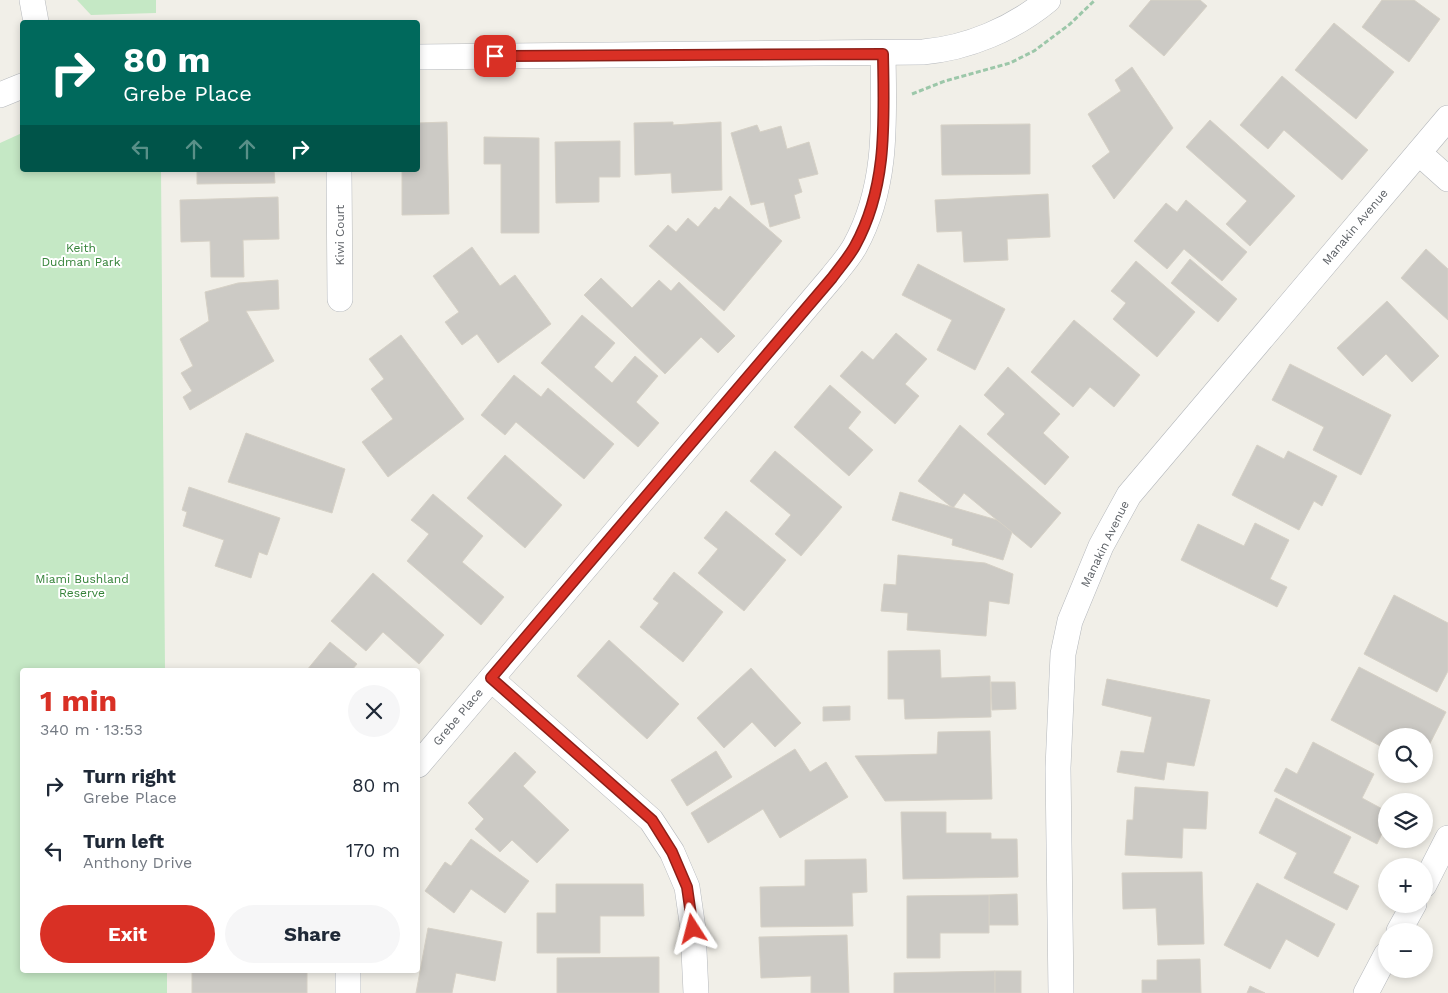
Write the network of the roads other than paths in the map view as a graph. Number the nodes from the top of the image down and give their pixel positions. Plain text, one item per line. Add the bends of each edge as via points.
1 (32, 0) edge
2 (1048, 0) edge
3 (36, 20) edge
4 (883, 54) junction
5 (420, 57) edge
6 (20, 87) edge
7 (0, 95) edge
8 (1448, 118) edge
9 (1419, 153) junction
10 (339, 172) edge
11 (1448, 179) edge
12 (340, 299) dead end
13 (491, 678) junction
14 (420, 763) edge
15 (1448, 838) edge
16 (1433, 867) edge
17 (1378, 970) edge
18 (348, 973) edge
19 (348, 993) edge
20 (696, 993) edge
21 (1061, 993) edge
22 (1366, 993) edge

1 - 3 street
2 - 4 street via 1015,22 971,42 939,50
4 - 5 street
4 - 13 street, Grebe Place via 881,171 871,210 855,247
6 - 7 street
8 - 9 street, Manakin Avenue
9 - 11 street
9 - 21 street, Manakin Avenue via 1129,494 1098,554 1070,621 1062,654 1058,768
10 - 12 street, Kiwi Court
13 - 14 street, Grebe Place
13 - 20 street via 652,820 672,852 687,887
15 - 16 street
17 - 22 street
18 - 19 street

